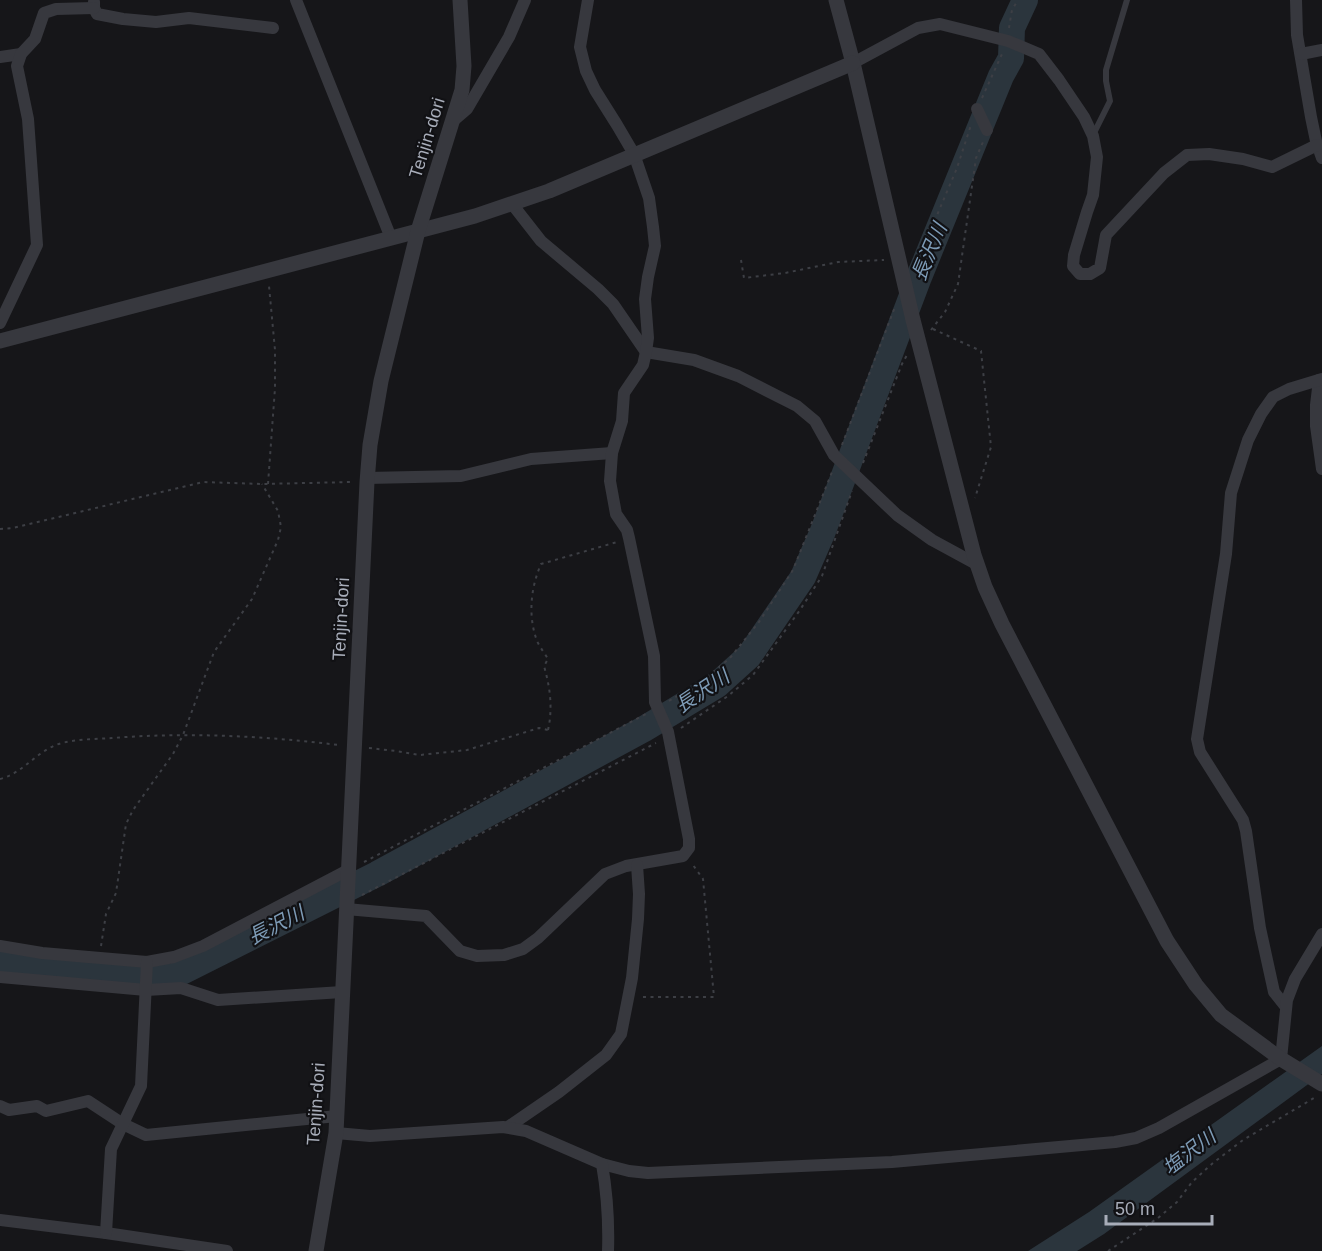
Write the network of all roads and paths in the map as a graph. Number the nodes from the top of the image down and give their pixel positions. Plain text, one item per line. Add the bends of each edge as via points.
1 (296, 0) edge
2 (460, 0) edge
3 (525, 0) edge
4 (588, 0) edge
5 (836, 0) edge
6 (1018, 0) edge
7 (1127, 0) edge
8 (1296, 0) edge
9 (94, 4) edge
10 (273, 28) dead end
11 (1008, 41) junction
12 (1322, 50) edge
13 (21, 54) junction
14 (1300, 54) junction
15 (0, 57) edge
16 (853, 63) junction
17 (977, 109) junction
18 (453, 121) junction
19 (987, 130) joint
20 (1093, 136) junction
21 (1317, 145) junction
22 (634, 154) junction
23 (1322, 158) edge
24 (512, 204) junction
25 (418, 231) junction
26 (391, 238) junction
27 (741, 260) dead end
28 (268, 271) junction
29 (902, 273) junction
30 (0, 322) edge
31 (933, 328) junction
32 (918, 337) junction
33 (0, 341) edge
34 (646, 351) junction
35 (1320, 380) edge
36 (612, 453) junction
37 (837, 459) junction
38 (1322, 469) edge
39 (855, 477) junction
40 (367, 480) junction
41 (262, 484) junction
42 (268, 484) junction
43 (964, 516) junction
44 (0, 529) edge
45 (629, 538) junction
46 (978, 564) junction
47 (658, 708) junction
48 (548, 730) junction
49 (552, 731) dead end
50 (668, 734) junction
51 (183, 735) junction
52 (354, 747) junction
53 (0, 779) edge
54 (685, 853) junction
55 (637, 865) junction
56 (348, 871) junction
57 (347, 905) junction
58 (1322, 934) edge
59 (0, 946) edge
60 (100, 958) junction
61 (147, 962) junction
62 (0, 977) edge
63 (146, 989) junction
64 (342, 992) junction
65 (628, 997) junction
66 (1286, 1007) junction
67 (1287, 1062) junction
68 (1322, 1084) edge
69 (1322, 1093) edge
70 (0, 1106) edge
71 (337, 1116) junction
72 (123, 1124) junction
73 (508, 1127) junction
74 (336, 1133) junction
75 (602, 1164) junction
76 (0, 1220) edge
77 (106, 1233) junction
78 (227, 1251) edge
79 (316, 1251) edge
80 (608, 1251) edge
81 (1108, 1251) edge

1 - 26 street
2 - 18 street, Tenjin-dori via 464,66
3 - 18 street via 509,37 467,109
4 - 22 street via 580,47 586,71
5 - 16 street
6 - 11 path via 1012,10
7 - 20 lane via 1106,70 1110,100
8 - 14 street
9 - 10 street via 97,14 123,19 156,22 189,18
9 - 13 street via 44,13 35,39
11 - 16 street via 940,24 918,28
11 - 17 path
11 - 20 street via 1039,54
12 - 14 street
13 - 15 street
13 - 30 street via 17,66 28,119 37,245
14 - 21 street
16 - 22 street
16 - 29 street
17 - 19 street
17 - 29 path via 953,178 925,235 923,250
18 - 25 street, Tenjin-dori
19 - 31 path via 976,158 958,284
20 - 21 street via 1097,157 1093,195 1074,255 1073,266 1080,274 1100,268 1106,235 1187,154 1243,159 1272,167
21 - 23 street
22 - 24 street
22 - 34 street via 649,198 654,236 645,298
24 - 25 street
24 - 34 street via 541,241 613,304
25 - 26 street
25 - 40 street, Tenjin-dori via 381,381
26 - 28 street
27 - 29 path via 744,278 838,262
28 - 33 street
28 - 42 path via 275,388
29 - 32 street
29 - 37 path via 893,313
31 - 32 path
31 - 43 path via 981,351 991,447 977,496
32 - 39 path via 902,364
32 - 43 street
34 - 36 street via 643,365 624,393 622,421
34 - 37 street via 694,360 738,376 797,406 814,421
35 - 38 street via 1316,426
35 - 66 street via 1273,397 1248,441 1231,493 1226,554 1197,739 1200,752 1243,820 1274,992
36 - 40 street via 531,459 461,476
36 - 45 street via 610,482 616,514
37 - 39 street
37 - 47 path via 793,570 759,622 730,658
39 - 46 street via 923,534
39 - 50 path via 822,576 753,675
40 - 42 path
40 - 52 street, Tenjin-dori
41 - 42 path
41 - 44 path via 203,482
41 - 51 path via 278,511 278,540 252,599 214,652
43 - 46 street
45 - 47 street via 654,656
45 - 48 path via 541,564 534,579 531,613 536,639 548,659 543,666 551,697
46 - 67 street via 1002,624 1167,941 1221,1015
47 - 50 street
47 - 56 path
48 - 49 path
48 - 52 path via 539,728 467,750 420,755
50 - 54 street via 689,839
50 - 57 path
51 - 52 path via 230,735
51 - 53 path via 64,742 49,747 9,777
51 - 60 path via 126,824 116,893 106,914
52 - 56 street, Tenjin-dori
54 - 55 street
54 - 65 path via 703,879 714,997
55 - 57 street via 605,874 538,938 523,949 504,955 477,956 460,951 426,916
55 - 65 street via 638,919
56 - 57 street, Tenjin-dori
56 - 61 street via 203,946
57 - 64 street, Tenjin-dori
58 - 66 street via 1295,979
59 - 60 street
60 - 61 street
61 - 63 street
62 - 63 street
63 - 64 street via 182,988 218,1000
63 - 72 street via 141,1086
64 - 71 street, Tenjin-dori
65 - 73 street via 621,1034 606,1055
66 - 67 street
67 - 68 street
67 - 75 street via 1160,1128 1115,1142 892,1162 660,1173
69 - 81 path via 1236,1146 1192,1182 1158,1218
70 - 72 street via 9,1110 37,1106 46,1111 88,1101
71 - 72 street via 146,1135
71 - 74 street, Tenjin-dori
72 - 77 street via 111,1149
73 - 74 street via 370,1136
73 - 75 street
74 - 79 street, Tenjin-dori
75 - 80 street via 608,1196
76 - 77 street
77 - 78 street

